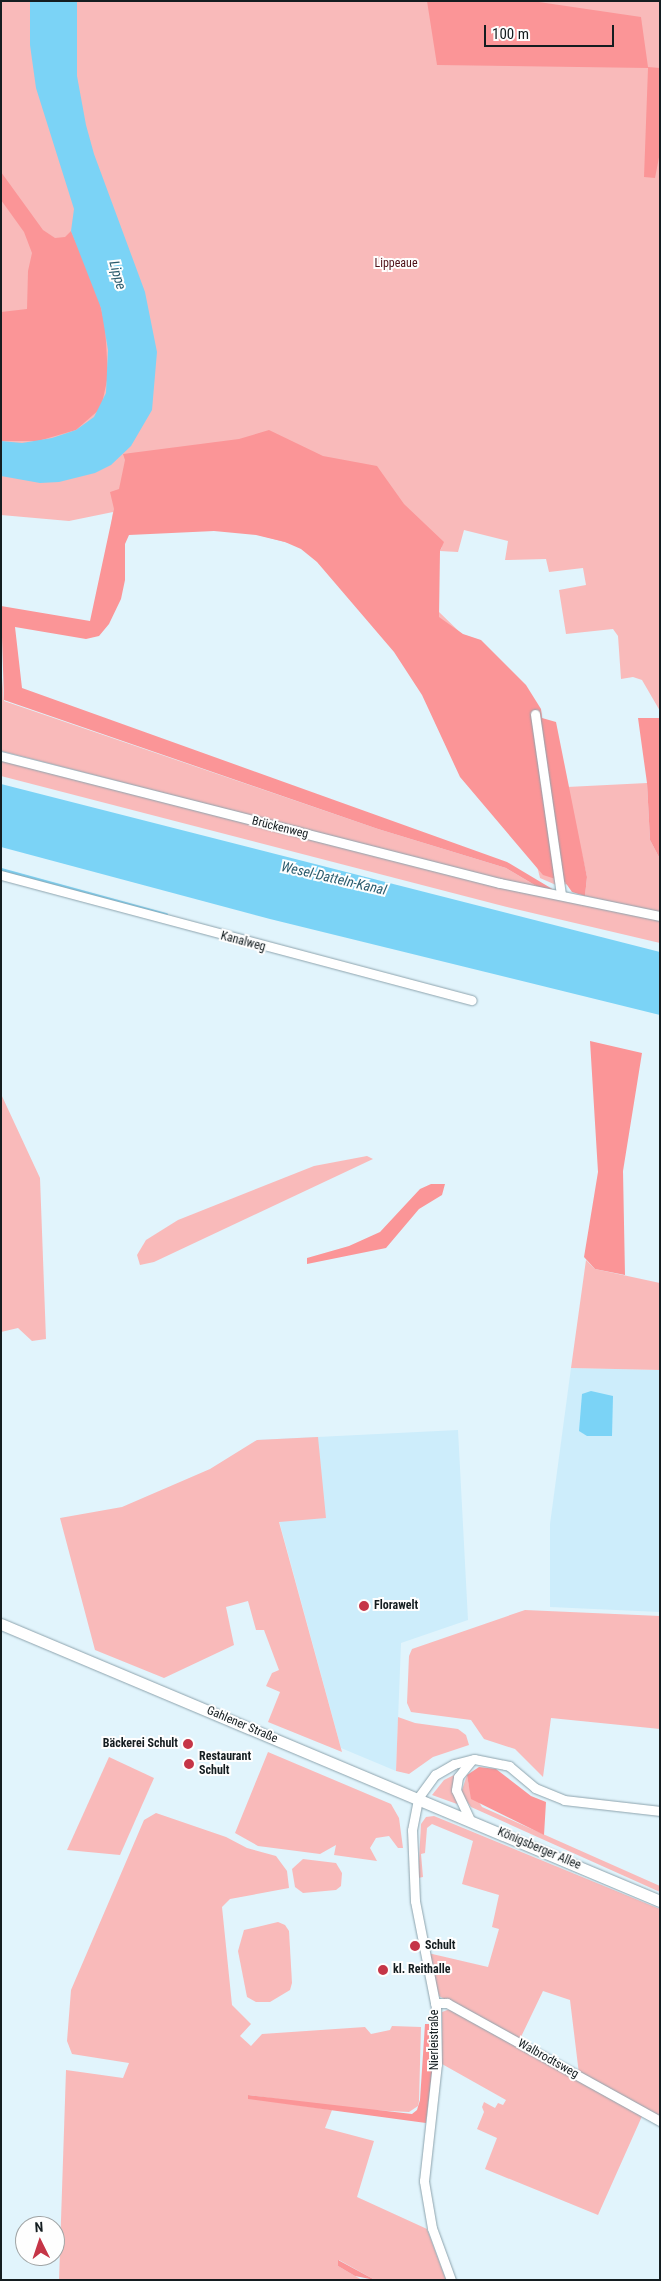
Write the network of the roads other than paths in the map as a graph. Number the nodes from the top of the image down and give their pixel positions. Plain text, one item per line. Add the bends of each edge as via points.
1 (536, 714) dead end
2 (1, 756) edge
3 (1, 876) edge
4 (561, 894) junction
5 (660, 916) edge
6 (472, 1000) dead end
7 (1, 1624) edge
8 (474, 1758) junction
9 (418, 1798) junction
10 (660, 1811) edge
11 (470, 1820) junction
12 (660, 1901) edge
13 (435, 2002) junction
14 (660, 2122) edge
15 (451, 2280) edge

1 - 4 street
2 - 4 street, Brückenweg via 338,843
3 - 6 street, Kanalweg
4 - 5 street, Brückenweg
7 - 9 main road, Gahlener Straße
8 - 9 street via 435,1775
8 - 10 street via 508,1766 535,1788 564,1800
8 - 11 street via 458,1777 456,1790
9 - 11 main road, Königsberger Allee
9 - 13 street, Nierleistraße via 412,1830 415,1901
11 - 12 main road, Königsberger Allee
13 - 14 street, Walbrodtsweg via 447,2003
13 - 15 street, Nierleistraße via 437,2064 424,2181 432,2228

